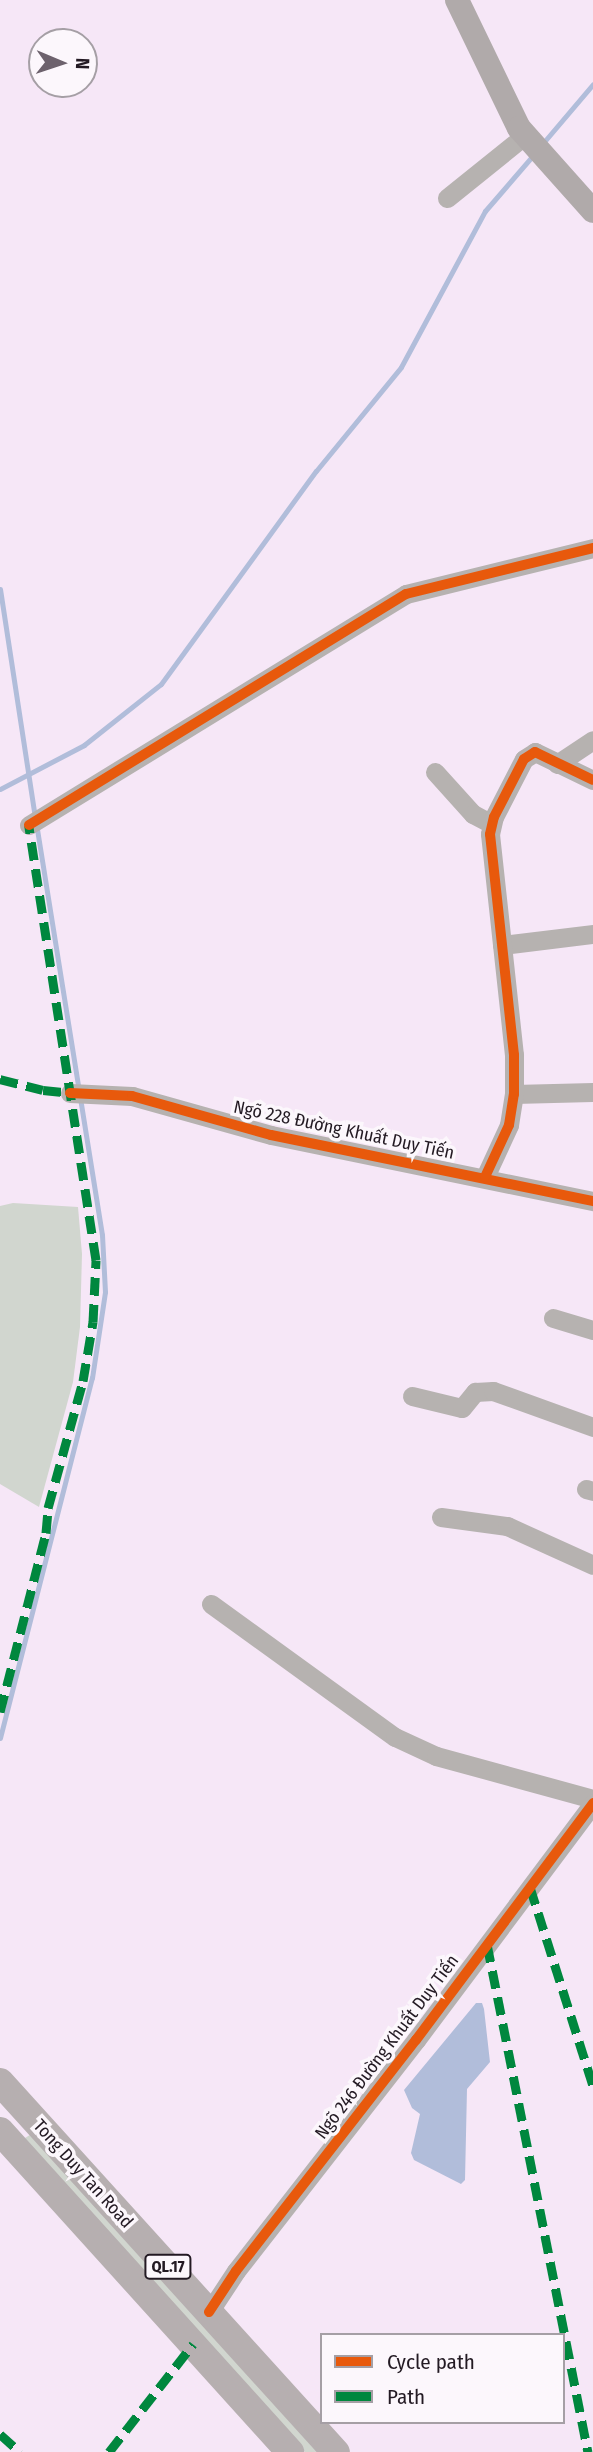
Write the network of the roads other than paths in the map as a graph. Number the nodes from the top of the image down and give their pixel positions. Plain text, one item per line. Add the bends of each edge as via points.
1 (457, 0) edge
2 (524, 136) junction
3 (447, 198) dead end
4 (593, 211) edge
5 (593, 548) edge
6 (593, 740) edge
7 (557, 764) junction
8 (435, 772) dead end
9 (593, 780) edge
10 (36, 821) dead end
11 (492, 824) junction
12 (593, 934) edge
13 (502, 945) junction
14 (78, 1092) dead end
15 (593, 1092) edge
16 (514, 1094) junction
17 (485, 1177) junction
18 (593, 1201) edge
19 (553, 1318) dead end
20 (593, 1330) edge
21 (412, 1396) dead end
22 (593, 1427) edge
23 (441, 1517) dead end
24 (593, 1564) edge
25 (211, 1604) dead end
26 (593, 1801) edge
27 (0, 2082) edge
28 (23, 2108) junction
29 (0, 2130) edge
30 (209, 2312) junction
31 (290, 2452) edge
32 (336, 2452) edge

1 - 2 main road
2 - 3 street
2 - 4 main road
5 - 10 street via 416,590
6 - 7 street
7 - 9 street
7 - 11 street via 535,752 524,759
8 - 11 street via 453,796
11 - 13 street
12 - 13 street
13 - 16 street
14 - 17 street, Ngõ 228 Đường Khuất Duy Tiến via 132,1096 261,1133
15 - 16 street
16 - 17 street via 509,1125
17 - 18 street, Ngõ 228 Đường Khuất Duy Tiến
19 - 20 street
21 - 22 street via 462,1408 475,1392 493,1391
23 - 24 street via 507,1526
25 - 26 street via 395,1737 436,1756
26 - 30 street, Ngõ 246 Đường Khuất Duy Tiến
27 - 28 highway, Tong Duy Tan Road / QL.17
28 - 29 highway
28 - 30 highway, Tong Duy Tan Road / QL.17
29 - 31 highway, Tong Duy Tan Road / QL.17
30 - 32 highway, Tong Duy Tan Road / QL.17

